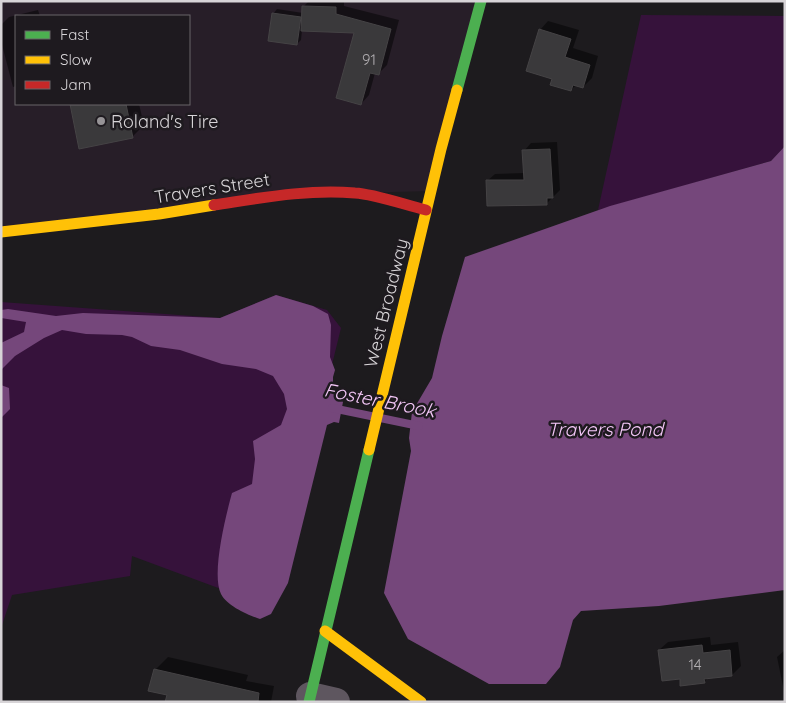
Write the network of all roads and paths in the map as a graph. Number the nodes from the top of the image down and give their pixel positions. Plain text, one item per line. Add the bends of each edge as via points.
1 (481, 1) edge
2 (426, 210) junction
3 (1, 232) edge
4 (325, 631) junction
5 (309, 699) edge
6 (336, 702) edge
7 (421, 702) edge

1 - 2 main road, West Broadway
2 - 3 main road, Travers Street via 357,193 313,192
2 - 4 main road, West Broadway
4 - 5 main road, West Broadway
4 - 7 main road via 395,686
5 - 6 street

